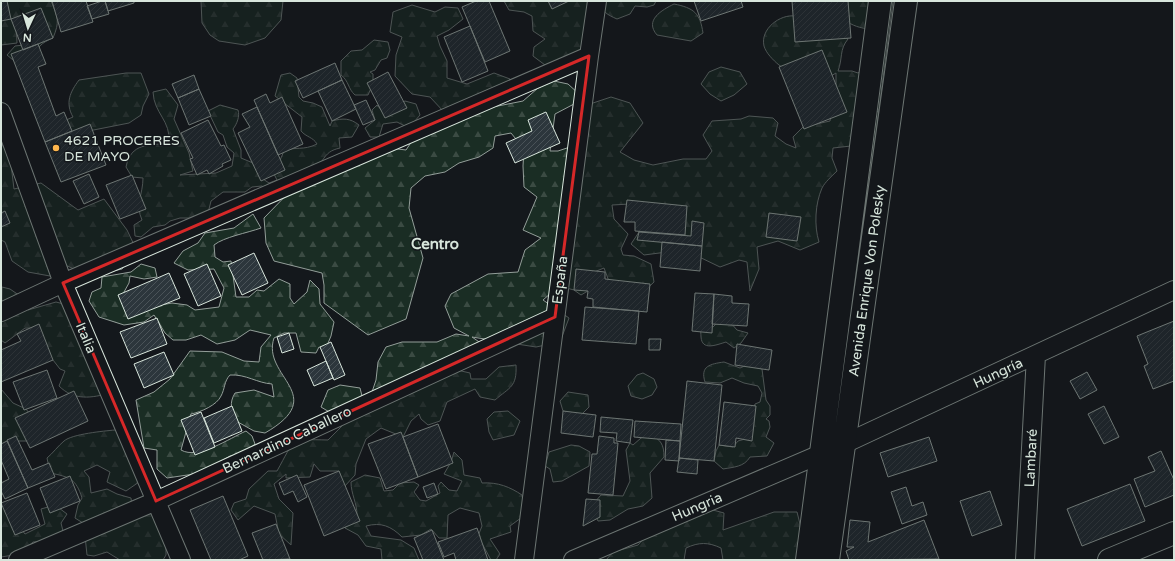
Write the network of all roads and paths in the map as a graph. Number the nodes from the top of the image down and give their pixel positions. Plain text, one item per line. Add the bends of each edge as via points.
1 (598, 1) edge
2 (880, 1) edge
3 (906, 1) edge
4 (589, 56) junction
5 (1, 112) edge
6 (63, 283) junction
7 (1174, 290) edge
8 (1, 312) edge
9 (555, 317) junction
10 (1036, 355) junction
11 (844, 444) junction
12 (821, 454) junction
13 (156, 501) junction
14 (1174, 533) edge
15 (592, 556) edge
16 (18, 560) edge
17 (181, 560) edge
18 (524, 560) edge
19 (573, 560) edge
20 (807, 560) edge
21 (828, 560) edge
22 (1025, 560) edge
23 (1109, 560) edge

1 - 4 street, España
2 - 12 main road, Avenida Enrique Von Polesky
3 - 11 main road, Avenida Enrique Von Polesky
4 - 6 street
4 - 9 street, España
5 - 6 street, Italia
6 - 8 street
6 - 13 street, Italia
7 - 10 street, Hungría
9 - 13 street, Bernardino Caballero
9 - 18 street, España
10 - 11 street, Hungría
10 - 22 street, Lambaré
11 - 12 street, Hungría
11 - 21 main road, Avenida Enrique Von Polesky
12 - 15 street, Hungria
12 - 20 main road, Avenida Enrique Von Polesky
13 - 16 street, Bernardino Caballero
13 - 17 street, Italia
14 - 23 main road
15 - 19 street, Hungria

